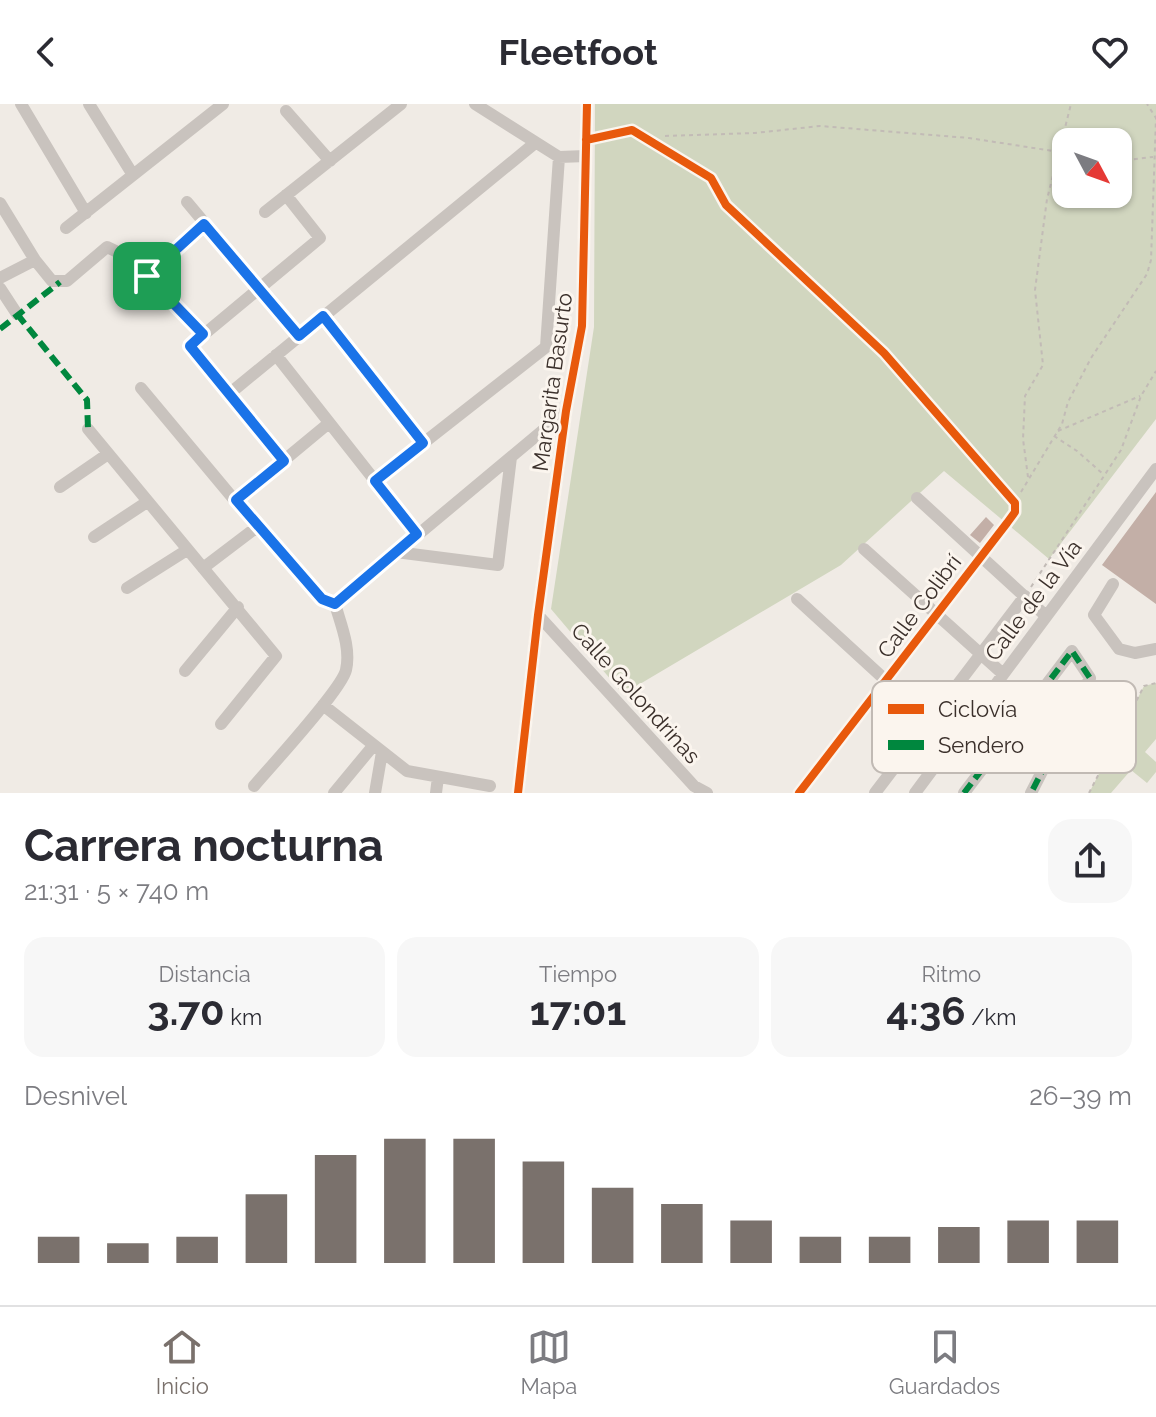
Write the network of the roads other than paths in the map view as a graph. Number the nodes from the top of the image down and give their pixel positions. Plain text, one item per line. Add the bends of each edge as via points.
1 (21, 104) edge
2 (107, 104) edge
3 (223, 104) edge
4 (401, 104) edge
5 (475, 104) edge
6 (587, 104) edge
7 (92, 108) edge
8 (286, 111) dead end
9 (586, 140) junction
10 (535, 143) junction
11 (586, 156) junction
12 (559, 157) junction
13 (330, 161) junction
14 (133, 175) junction
15 (286, 195) junction
16 (187, 202) dead end
17 (0, 203) edge
18 (265, 212) dead end
19 (86, 213) junction
20 (204, 224) junction
21 (66, 228) dead end
22 (35, 260) junction
23 (147, 276) junction
24 (0, 278) edge
25 (0, 288) edge
26 (260, 289) junction
27 (17, 314) dead end
28 (323, 316) junction
29 (203, 334) junction
30 (299, 336) junction
31 (276, 355) junction
32 (141, 388) dead end
33 (229, 394) junction
34 (566, 411) junction
35 (329, 423) junction
36 (88, 429) dead end
37 (423, 443) junction
38 (108, 454) junction
39 (511, 457) junction
40 (284, 461) junction
41 (1156, 469) edge
42 (375, 481) junction
43 (60, 487) dead end
44 (917, 498) dead end
45 (236, 500) junction
46 (147, 502) junction
47 (257, 527) junction
48 (417, 534) junction
49 (94, 537) dead end
50 (864, 549) dead end
51 (187, 550) junction
52 (396, 552) junction
53 (980, 556) junction
54 (203, 568) junction
55 (1113, 584) dead end
56 (127, 588) dead end
57 (1025, 596) junction
58 (797, 599) dead end
59 (335, 604) junction
60 (238, 607) junction
61 (936, 614) junction
62 (538, 615) junction
63 (1046, 616) junction
64 (1156, 649) edge
65 (980, 653) junction
66 (185, 671) dead end
67 (1003, 674) junction
68 (885, 680) joint
69 (959, 681) edge
70 (998, 681) edge
71 (1049, 681) edge
72 (1088, 681) edge
73 (872, 697) edge
74 (323, 705) junction
75 (221, 724) dead end
76 (378, 749) junction
77 (890, 773) edge
78 (930, 773) edge
79 (979, 773) edge
80 (1041, 773) edge
81 (438, 777) junction
82 (254, 786) dead end
83 (490, 786) dead end
84 (468, 788) edge
85 (334, 793) edge
86 (375, 793) edge
87 (436, 793) edge
88 (518, 793) edge
89 (707, 793) edge
90 (799, 793) edge
91 (875, 793) edge
92 (915, 793) edge
93 (964, 793) edge
94 (1031, 793) edge

1 - 19 street
2 - 7 street
3 - 14 street
4 - 13 street
5 - 10 street
6 - 9 street, Margarita Basurto
7 - 14 street
8 - 13 street
9 - 11 street, Margarita Basurto
9 - 53 street, Calle Colibrí via 632,130 711,178 726,205 884,353 1015,508
10 - 12 street
10 - 28 street
11 - 12 street
11 - 34 street, Margarita Basurto via 582,326
12 - 37 street via 546,347
13 - 15 street
14 - 19 street
15 - 18 street
15 - 26 street via 320,238
16 - 20 street
17 - 22 street
19 - 21 street
20 - 23 street
20 - 26 street
22 - 23 street via 52,281 67,281 107,247 130,258
22 - 24 street
23 - 29 street
25 - 27 street
26 - 29 street
26 - 30 street
28 - 30 street
28 - 37 street
29 - 33 street via 190,346
30 - 31 street
31 - 33 street
31 - 35 street
32 - 45 street
33 - 40 street
34 - 39 street
34 - 62 street, Margarita Basurto
35 - 40 street
35 - 42 street
36 - 38 street
37 - 42 street
38 - 43 street
38 - 46 street
39 - 48 street
39 - 52 street via 498,565
40 - 45 street
41 - 63 street, Calle de la Vía
42 - 48 street
44 - 53 street
45 - 47 street
46 - 49 street
46 - 51 street
47 - 54 street
47 - 59 street via 322,599
48 - 52 street
50 - 61 street
51 - 54 street
51 - 56 street
52 - 59 street
53 - 57 street
53 - 61 street, Calle Colibrí
54 - 60 street
55 - 64 street via 1094,615 1119,649
57 - 63 street
57 - 65 street, Calle de la Vía
58 - 68 street
59 - 74 street via 346,643 346,672
60 - 66 street
60 - 75 street via 276,656
61 - 65 street
61 - 68 street, Calle Colibrí
62 - 88 street, Margarita Basurto
62 - 89 street, Calle Golondrinas via 694,786
63 - 67 street, Calle de la Vía
65 - 67 street
65 - 69 street, Calle de la Vía
67 - 70 street, Calle de la Vía
71 - 72 street via 1072,651
73 - 90 street, Calle Colibrí
74 - 76 street
74 - 82 street
76 - 81 street via 407,771
76 - 85 street
76 - 86 street
77 - 91 street, Calle de la Vía
78 - 92 street, Calle de la Vía
79 - 93 street
80 - 94 street
81 - 84 street
81 - 87 street
83 - 84 street

